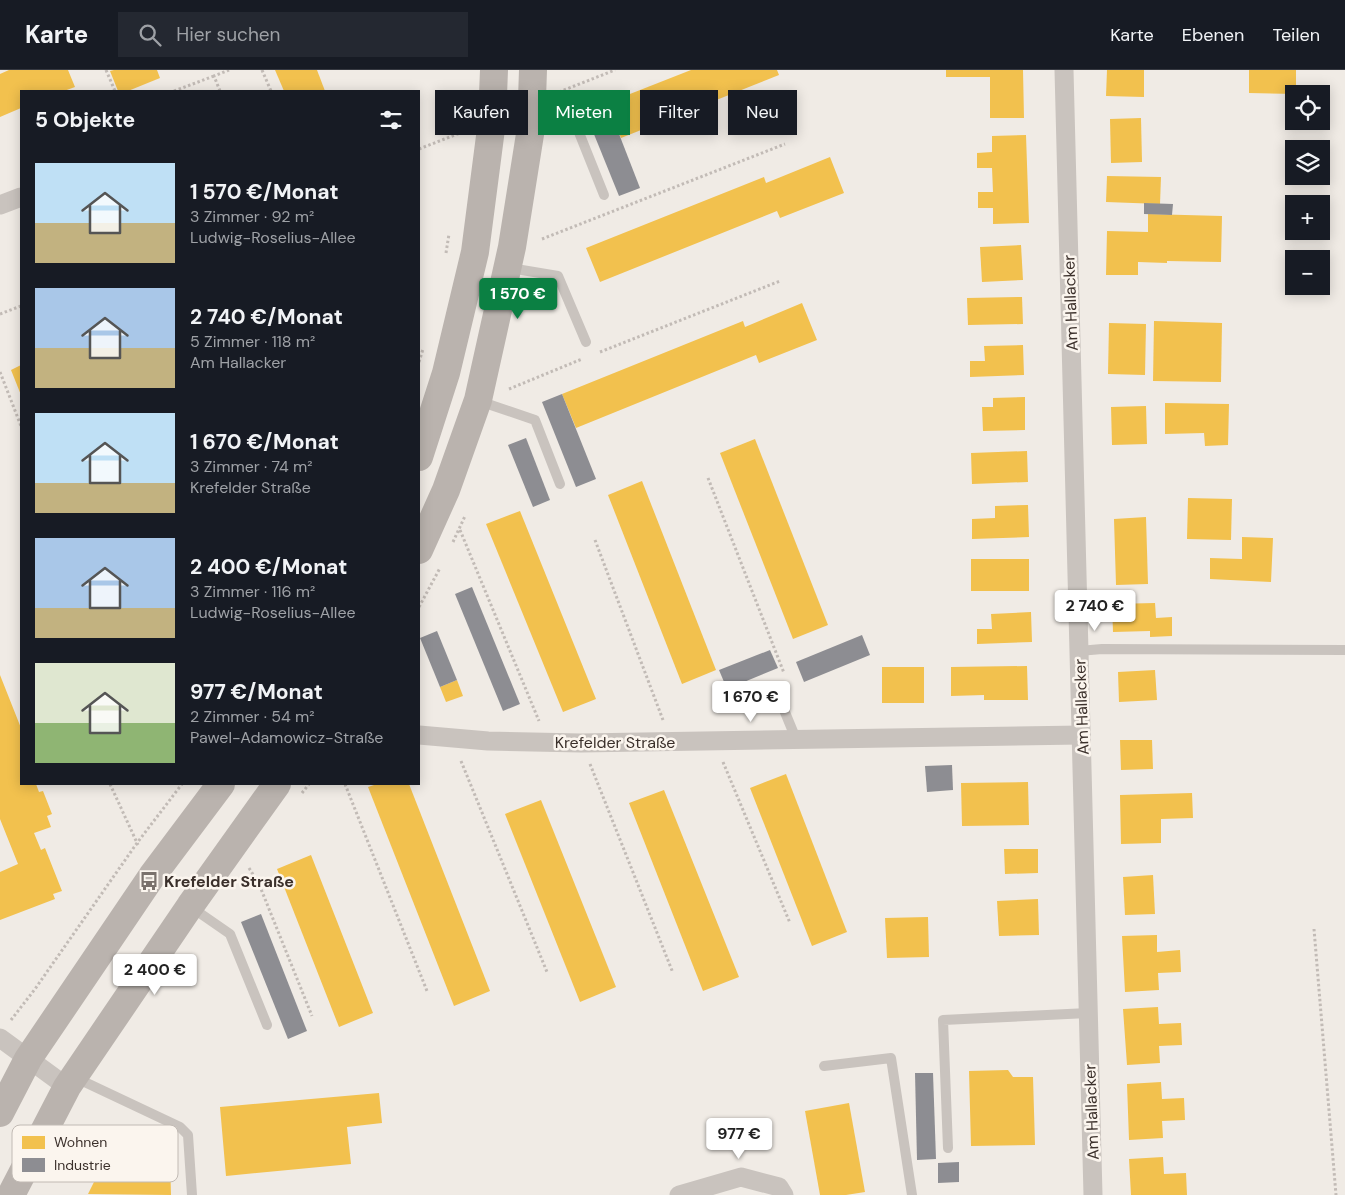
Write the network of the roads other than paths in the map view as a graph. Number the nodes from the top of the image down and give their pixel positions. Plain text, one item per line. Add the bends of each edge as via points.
1 (494, 70) edge
2 (533, 70) edge
3 (1064, 70) edge
4 (531, 128) junction
5 (604, 195) dead end
6 (20, 197) edge
7 (0, 205) edge
8 (509, 268) junction
9 (586, 342) dead end
10 (478, 400) junction
11 (420, 454) edge
12 (560, 484) dead end
13 (420, 548) edge
14 (1345, 650) edge
15 (1079, 651) junction
16 (740, 701) dead end
17 (420, 735) edge
18 (1081, 735) junction
19 (796, 740) junction
20 (220, 785) edge
21 (276, 785) edge
22 (190, 906) junction
23 (1088, 1013) junction
24 (267, 1025) dead end
25 (5, 1030) edge
26 (28, 1060) junction
27 (824, 1066) dead end
28 (70, 1082) junction
29 (0, 1113) edge
30 (48, 1125) edge
31 (178, 1125) edge
32 (178, 1125) edge
33 (948, 1148) dead end
34 (18, 1182) edge
35 (11, 1195) edge
36 (192, 1195) edge
37 (679, 1195) edge
38 (784, 1195) edge
39 (912, 1195) edge
40 (1093, 1195) edge

1 - 11 main road via 479,122 475,252 446,373
2 - 4 main road
3 - 15 street, Am Hallacker
4 - 5 lane via 578,130
4 - 8 main road
6 - 7 street
8 - 9 lane via 558,276
8 - 10 main road
10 - 12 lane via 535,420
10 - 13 main road via 446,490
14 - 15 lane
15 - 18 street, Am Hallacker
16 - 19 lane via 774,688
17 - 19 street, Krefelder Straße via 582,743
18 - 19 street, Krefelder Straße
18 - 23 street, Am Hallacker
20 - 26 main road via 152,876
21 - 22 main road
22 - 24 lane via 230,934
22 - 28 main road
23 - 33 lane via 943,1020
23 - 40 street, Am Hallacker
25 - 26 street
26 - 28 street
26 - 29 main road
27 - 39 lane via 891,1058
28 - 30 main road
28 - 31 lane
32 - 36 lane via 188,1136
34 - 35 main road
37 - 38 street via 740,1177 778,1187

